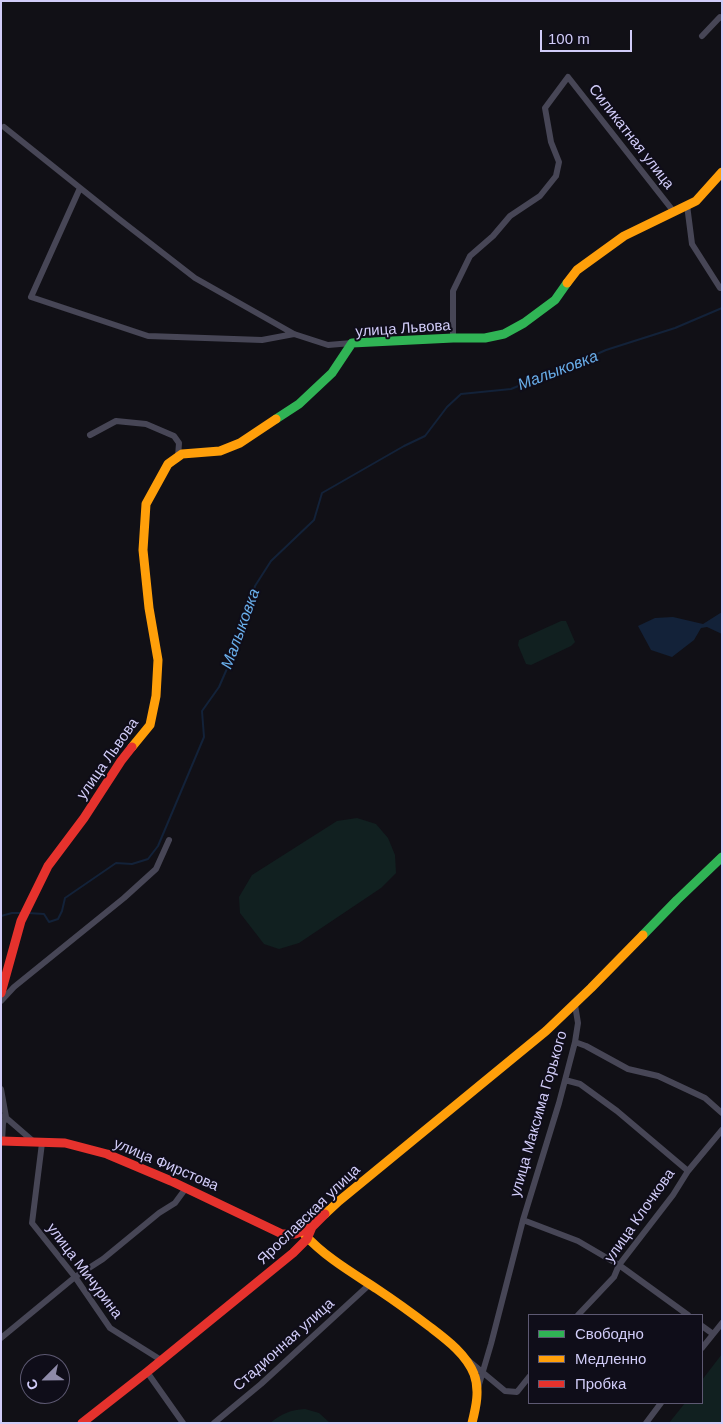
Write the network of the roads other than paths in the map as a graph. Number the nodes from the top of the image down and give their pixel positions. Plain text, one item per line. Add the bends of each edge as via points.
1 (722, 18) edge
2 (702, 36) dead end
3 (4, 127) dead end
4 (722, 172) edge
5 (80, 188) junction
6 (687, 205) junction
7 (674, 212) junction
8 (721, 288) edge
9 (294, 334) junction
10 (453, 338) junction
11 (352, 343) junction
12 (90, 435) dead end
13 (178, 457) junction
14 (169, 840) dead end
15 (722, 857) edge
16 (1, 993) edge
17 (1, 1001) edge
18 (575, 1005) junction
19 (575, 1042) junction
20 (565, 1080) junction
21 (1, 1089) edge
22 (722, 1113) edge
23 (4, 1115) edge
24 (722, 1130) edge
25 (2, 1141) edge
26 (38, 1143) junction
27 (688, 1171) junction
28 (186, 1188) junction
29 (523, 1220) junction
30 (304, 1236) junction
31 (619, 1266) junction
32 (76, 1278) junction
33 (370, 1284) junction
34 (579, 1314) edge
35 (687, 1314) edge
36 (722, 1324) edge
37 (703, 1327) edge
38 (713, 1334) junction
39 (1, 1338) edge
40 (703, 1347) edge
41 (464, 1358) junction
42 (161, 1360) junction
43 (147, 1372) junction
44 (482, 1372) junction
45 (528, 1378) edge
46 (478, 1388) junction
47 (660, 1404) edge
48 (82, 1423) edge
49 (183, 1423) edge
50 (214, 1423) edge
51 (472, 1423) edge
52 (646, 1423) edge

1 - 2 street
3 - 5 street
4 - 6 street, улица Львова via 696,200
5 - 9 street via 195,278
5 - 9 street via 31,297 148,336 262,340
6 - 7 street, улица Львова
6 - 8 street via 692,244
7 - 10 street, улица Львова via 624,236 578,270 555,300 524,323 504,334 485,338
7 - 10 street, Силикатная улица via 568,77 545,108 551,142 559,162 556,176 540,196 510,216 470,256 452,291
9 - 11 street via 328,346
10 - 11 street, улица Львова
11 - 13 street, улица Львова via 332,373 299,404 240,443 220,451
12 - 13 street via 116,421 146,424 174,436 179,442
13 - 16 street, улица Львова via 168,464 146,504 143,550 158,660 150,725 48,866 21,921
14 - 17 street via 156,869
15 - 18 street
18 - 19 street, улица Максима Горького via 578,1023
18 - 30 street, Ярославская улица via 346,1195
19 - 20 street, улица Максима Горького
19 - 22 street via 628,1068 658,1076 705,1098
20 - 27 street via 580,1084 617,1111
20 - 29 street, улица Максима Горького
21 - 23 street
23 - 25 street
23 - 26 street
24 - 27 street, улица Клочкова
25 - 26 street, улица Фирстова
26 - 28 street, улица Фирстова via 65,1143 107,1154
26 - 32 street, улица Мичурина via 32,1223
27 - 31 street, улица Клочкова
28 - 30 street, улица Фирстова via 274,1231
28 - 32 street via 175,1203
29 - 31 street via 578,1241
29 - 44 street, улица Максима Горького
30 - 33 street via 324,1254
30 - 42 street, Ярославская улица via 293,1253
31 - 34 street, улица Клочкова via 614,1277
31 - 35 street
32 - 39 street
32 - 42 street, улица Мичурина via 110,1328
33 - 41 street via 451,1343
33 - 50 street, Стадионная улица
36 - 38 street
37 - 38 street
38 - 40 street
41 - 44 street
41 - 46 street via 474,1373
42 - 43 street, Ярославская улица
43 - 48 street, Ярославская улица
43 - 49 street
44 - 45 street via 505,1391 517,1392
44 - 46 street, улица Максима Горького
46 - 51 street
47 - 52 street

